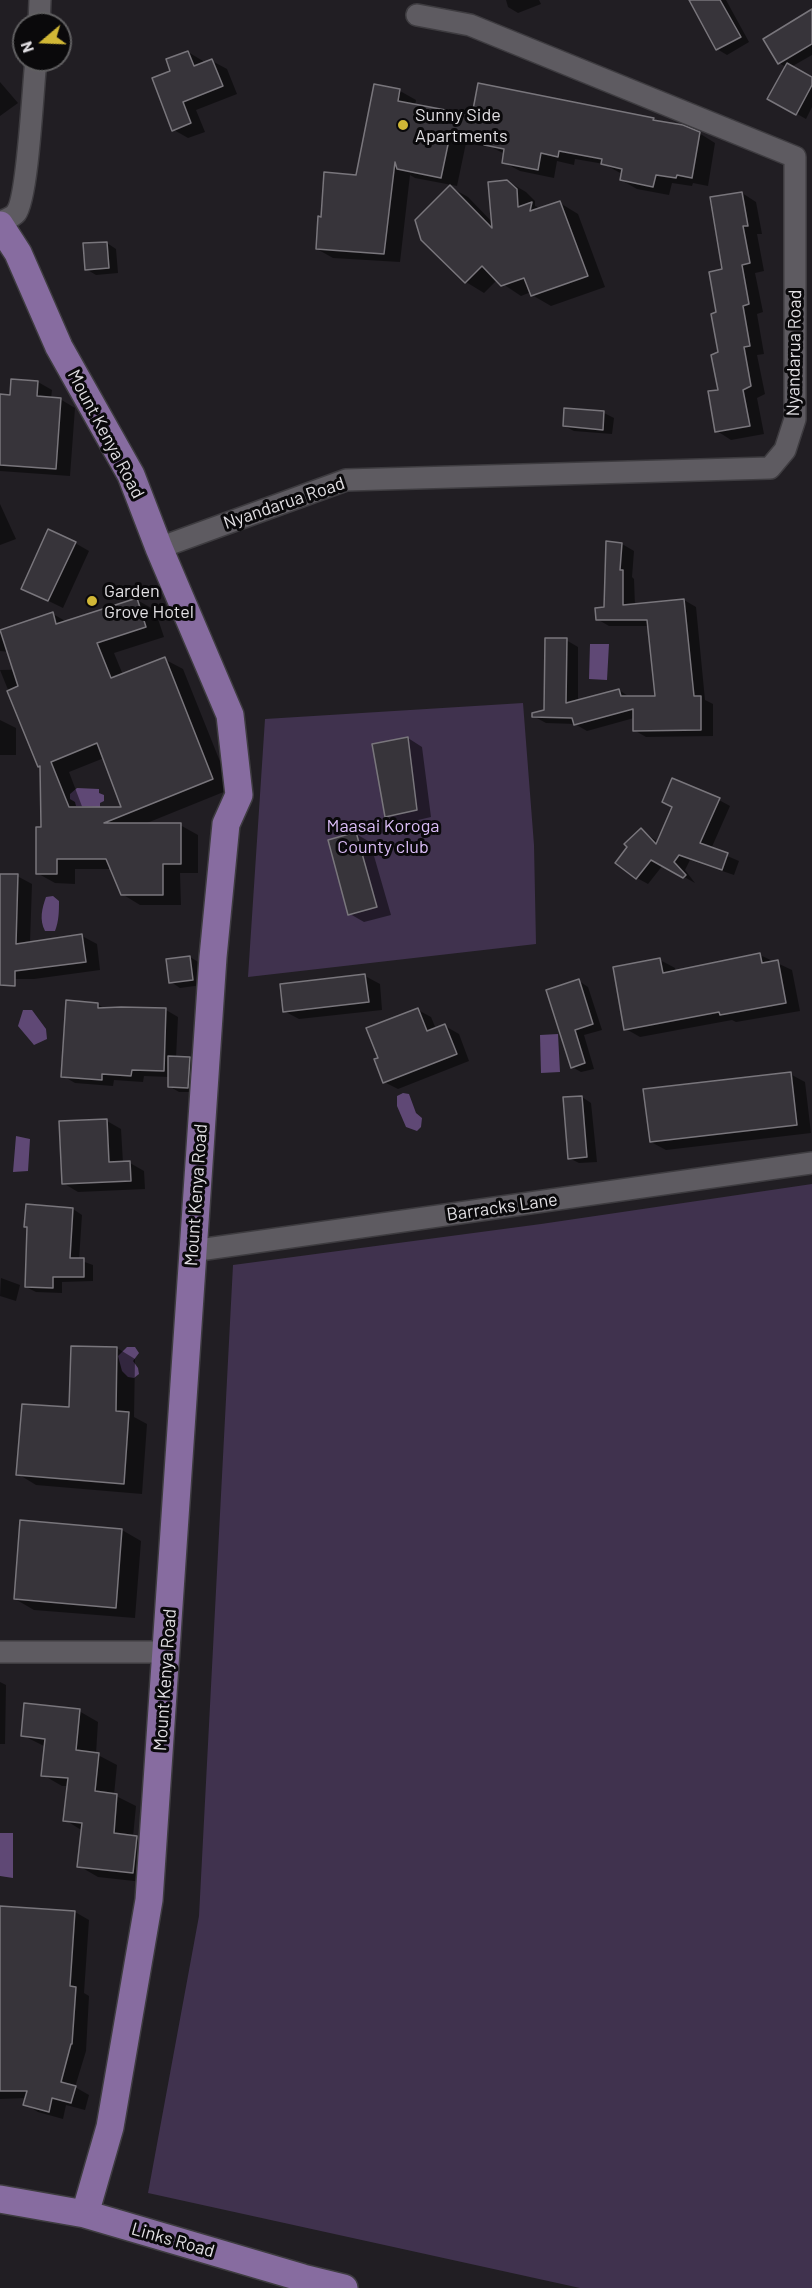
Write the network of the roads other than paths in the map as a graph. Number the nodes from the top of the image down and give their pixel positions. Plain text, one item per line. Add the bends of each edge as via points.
1 (417, 15) dead end
2 (35, 72) edge
3 (0, 224) edge
4 (159, 548) junction
5 (812, 1163) edge
6 (192, 1251) junction
7 (0, 1652) edge
8 (167, 1652) junction
9 (0, 2199) edge
10 (85, 2214) junction
11 (344, 2288) edge

1 - 4 street, Nyandarua Road via 470,25 795,157 795,419 785,450 770,468 346,480
2 - 3 street via 25,182 16,213
3 - 4 main road, Mount Kenya Road via 18,253 59,347 131,475
4 - 6 main road, Mount Kenya Road via 230,715 239,795 226,824
5 - 6 street, Barracks Lane
6 - 8 main road, Mount Kenya Road
7 - 8 street
8 - 10 main road, Mount Kenya Road via 149,1900 110,2127
9 - 10 main road, Links Road
10 - 11 main road, Links Road

